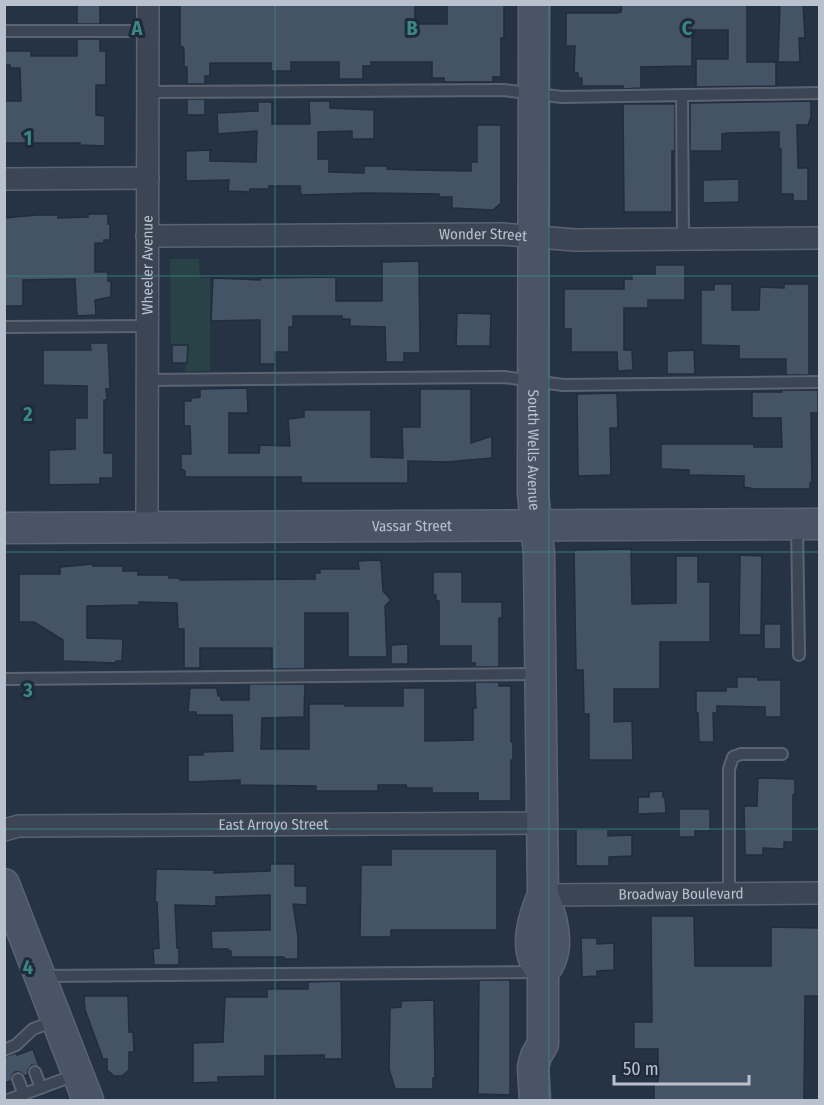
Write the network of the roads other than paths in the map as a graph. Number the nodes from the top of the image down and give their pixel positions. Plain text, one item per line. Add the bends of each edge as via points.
1 (148, 4) edge
2 (534, 4) edge
3 (4, 31) edge
4 (147, 31) junction
5 (147, 92) junction
6 (819, 93) edge
7 (534, 94) junction
8 (682, 94) junction
9 (148, 178) junction
10 (4, 179) edge
11 (147, 236) junction
12 (535, 237) junction
13 (819, 238) edge
14 (683, 240) junction
15 (147, 326) junction
16 (4, 327) edge
17 (147, 380) junction
18 (534, 381) junction
19 (819, 382) edge
20 (808, 524) edge
21 (536, 525) junction
22 (147, 526) junction
23 (4, 528) edge
24 (799, 655) dead end
25 (542, 674) junction
26 (4, 678) edge
27 (782, 754) dead end
28 (543, 823) junction
29 (4, 831) edge
30 (4, 884) edge
31 (819, 893) edge
32 (729, 894) junction
33 (543, 895) junction
34 (543, 972) junction
35 (40, 976) junction
36 (57, 1020) junction
37 (23, 1039) junction
38 (543, 1044) junction
39 (7, 1053) edge
40 (28, 1053) dead end
41 (35, 1072) dead end
42 (18, 1079) dead end
43 (41, 1088) junction
44 (82, 1088) edge
45 (24, 1095) junction
46 (10, 1100) edge
47 (535, 1101) edge
48 (552, 1101) edge

1 - 4 street, Wheeler Avenue
2 - 7 main road, South Wells Avenue
3 - 4 lane
4 - 5 street, Wheeler Avenue
5 - 7 lane via 503,90
5 - 9 street, Wheeler Avenue
6 - 8 lane
7 - 8 lane
7 - 12 main road, South Wells Avenue
8 - 14 lane
9 - 10 street
9 - 11 street, Wheeler Avenue
11 - 12 street, Wonder Street
11 - 15 street, Wheeler Avenue
12 - 14 street, Wonder Street
12 - 18 main road, South Wells Avenue
13 - 14 street, Wonder Street
15 - 16 lane
15 - 17 street, Wheeler Avenue
17 - 18 lane via 504,377
17 - 22 street, Wheeler Avenue
18 - 19 lane via 563,385
18 - 21 main road, South Wells Avenue
20 - 21 main road, Vassar Street
20 - 24 lane
21 - 22 main road, Vassar Street
21 - 25 main road, South Wells Avenue
22 - 23 main road, Vassar Street
25 - 26 lane
25 - 28 main road, South Wells Avenue
27 - 32 lane via 733,757 729,769
28 - 29 street, East Arroyo Street via 19,826
28 - 33 main road, South Wells Avenue
30 - 35 main road
31 - 32 street, Broadway Boulevard
32 - 33 street, Broadway Boulevard
33 - 34 main road, South Wells Avenue via 553,926 553,954 552,963
34 - 35 lane
34 - 38 main road, South Wells Avenue
35 - 36 main road
36 - 37 lane via 33,1029
36 - 44 main road
37 - 39 lane
37 - 40 lane
38 - 47 main road, South Wells Avenue via 533,1067
38 - 48 main road, South Wells Avenue via 553,1066
41 - 43 lane
42 - 45 lane
43 - 44 lane
43 - 45 lane
45 - 46 lane

